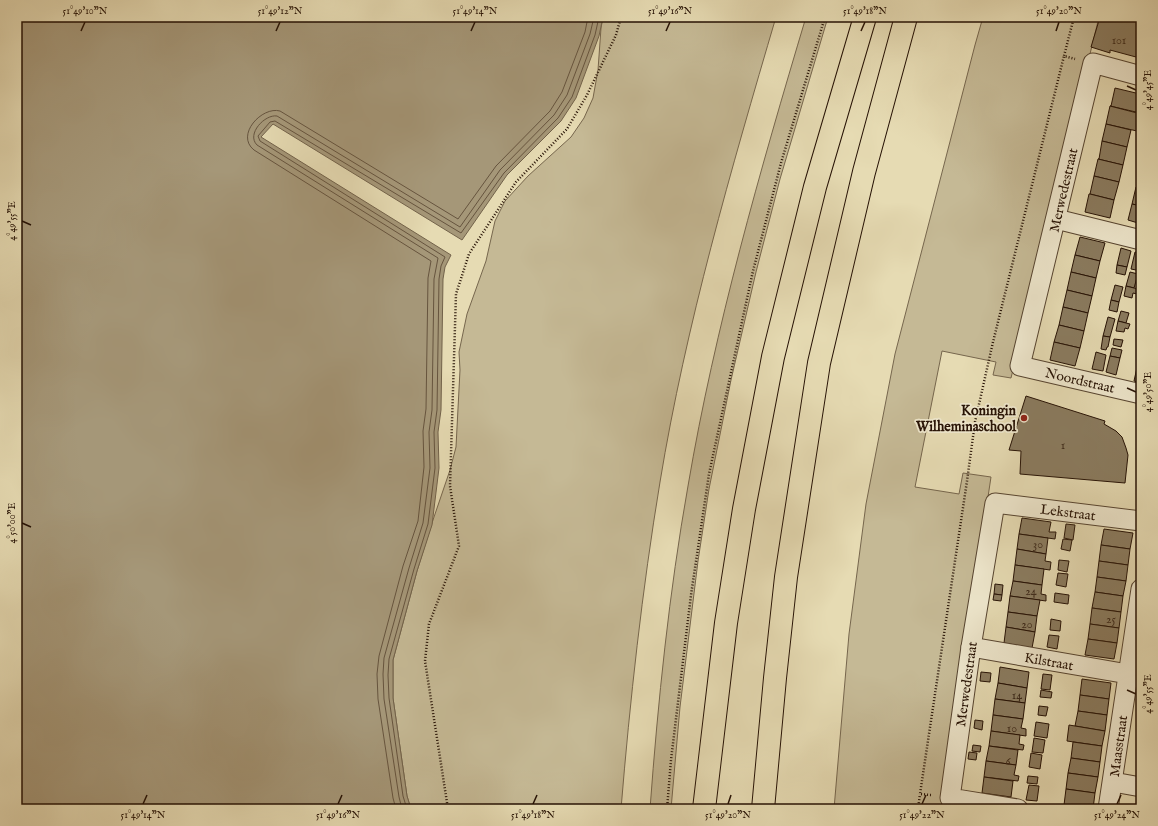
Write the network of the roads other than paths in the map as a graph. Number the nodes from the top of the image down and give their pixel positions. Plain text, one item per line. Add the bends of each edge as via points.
1 (865, 17) edge
2 (906, 17) edge
3 (1141, 76) edge
4 (1056, 219) junction
5 (1141, 240) edge
6 (1020, 366) joint
7 (1141, 394) edge
8 (995, 503) joint
9 (1141, 521) edge
10 (1141, 589) edge
11 (1139, 617) edge
12 (971, 648) junction
13 (1128, 674) junction
14 (1113, 782) junction
15 (1141, 787) edge
16 (949, 803) edge
17 (704, 809) edge
18 (763, 809) edge
19 (1018, 809) edge
20 (1108, 809) edge

1 - 17 highway via 815,187 772,357 729,608
2 - 18 highway via 864,172 819,363 786,577
3 - 4 street, Merwedestraat via 1093,63
4 - 5 street
4 - 6 street, Merwedestraat
6 - 7 street, Noordstraat
8 - 9 street, Lekstraat
8 - 12 street, Merwedestraat
10 - 11 street, Maasstraat
11 - 13 street, Maasstraat
12 - 13 street, Kilstraat
12 - 16 street, Merwedestraat
13 - 14 street, Maasstraat
14 - 15 street
14 - 20 street, Maasstraat
16 - 19 street

